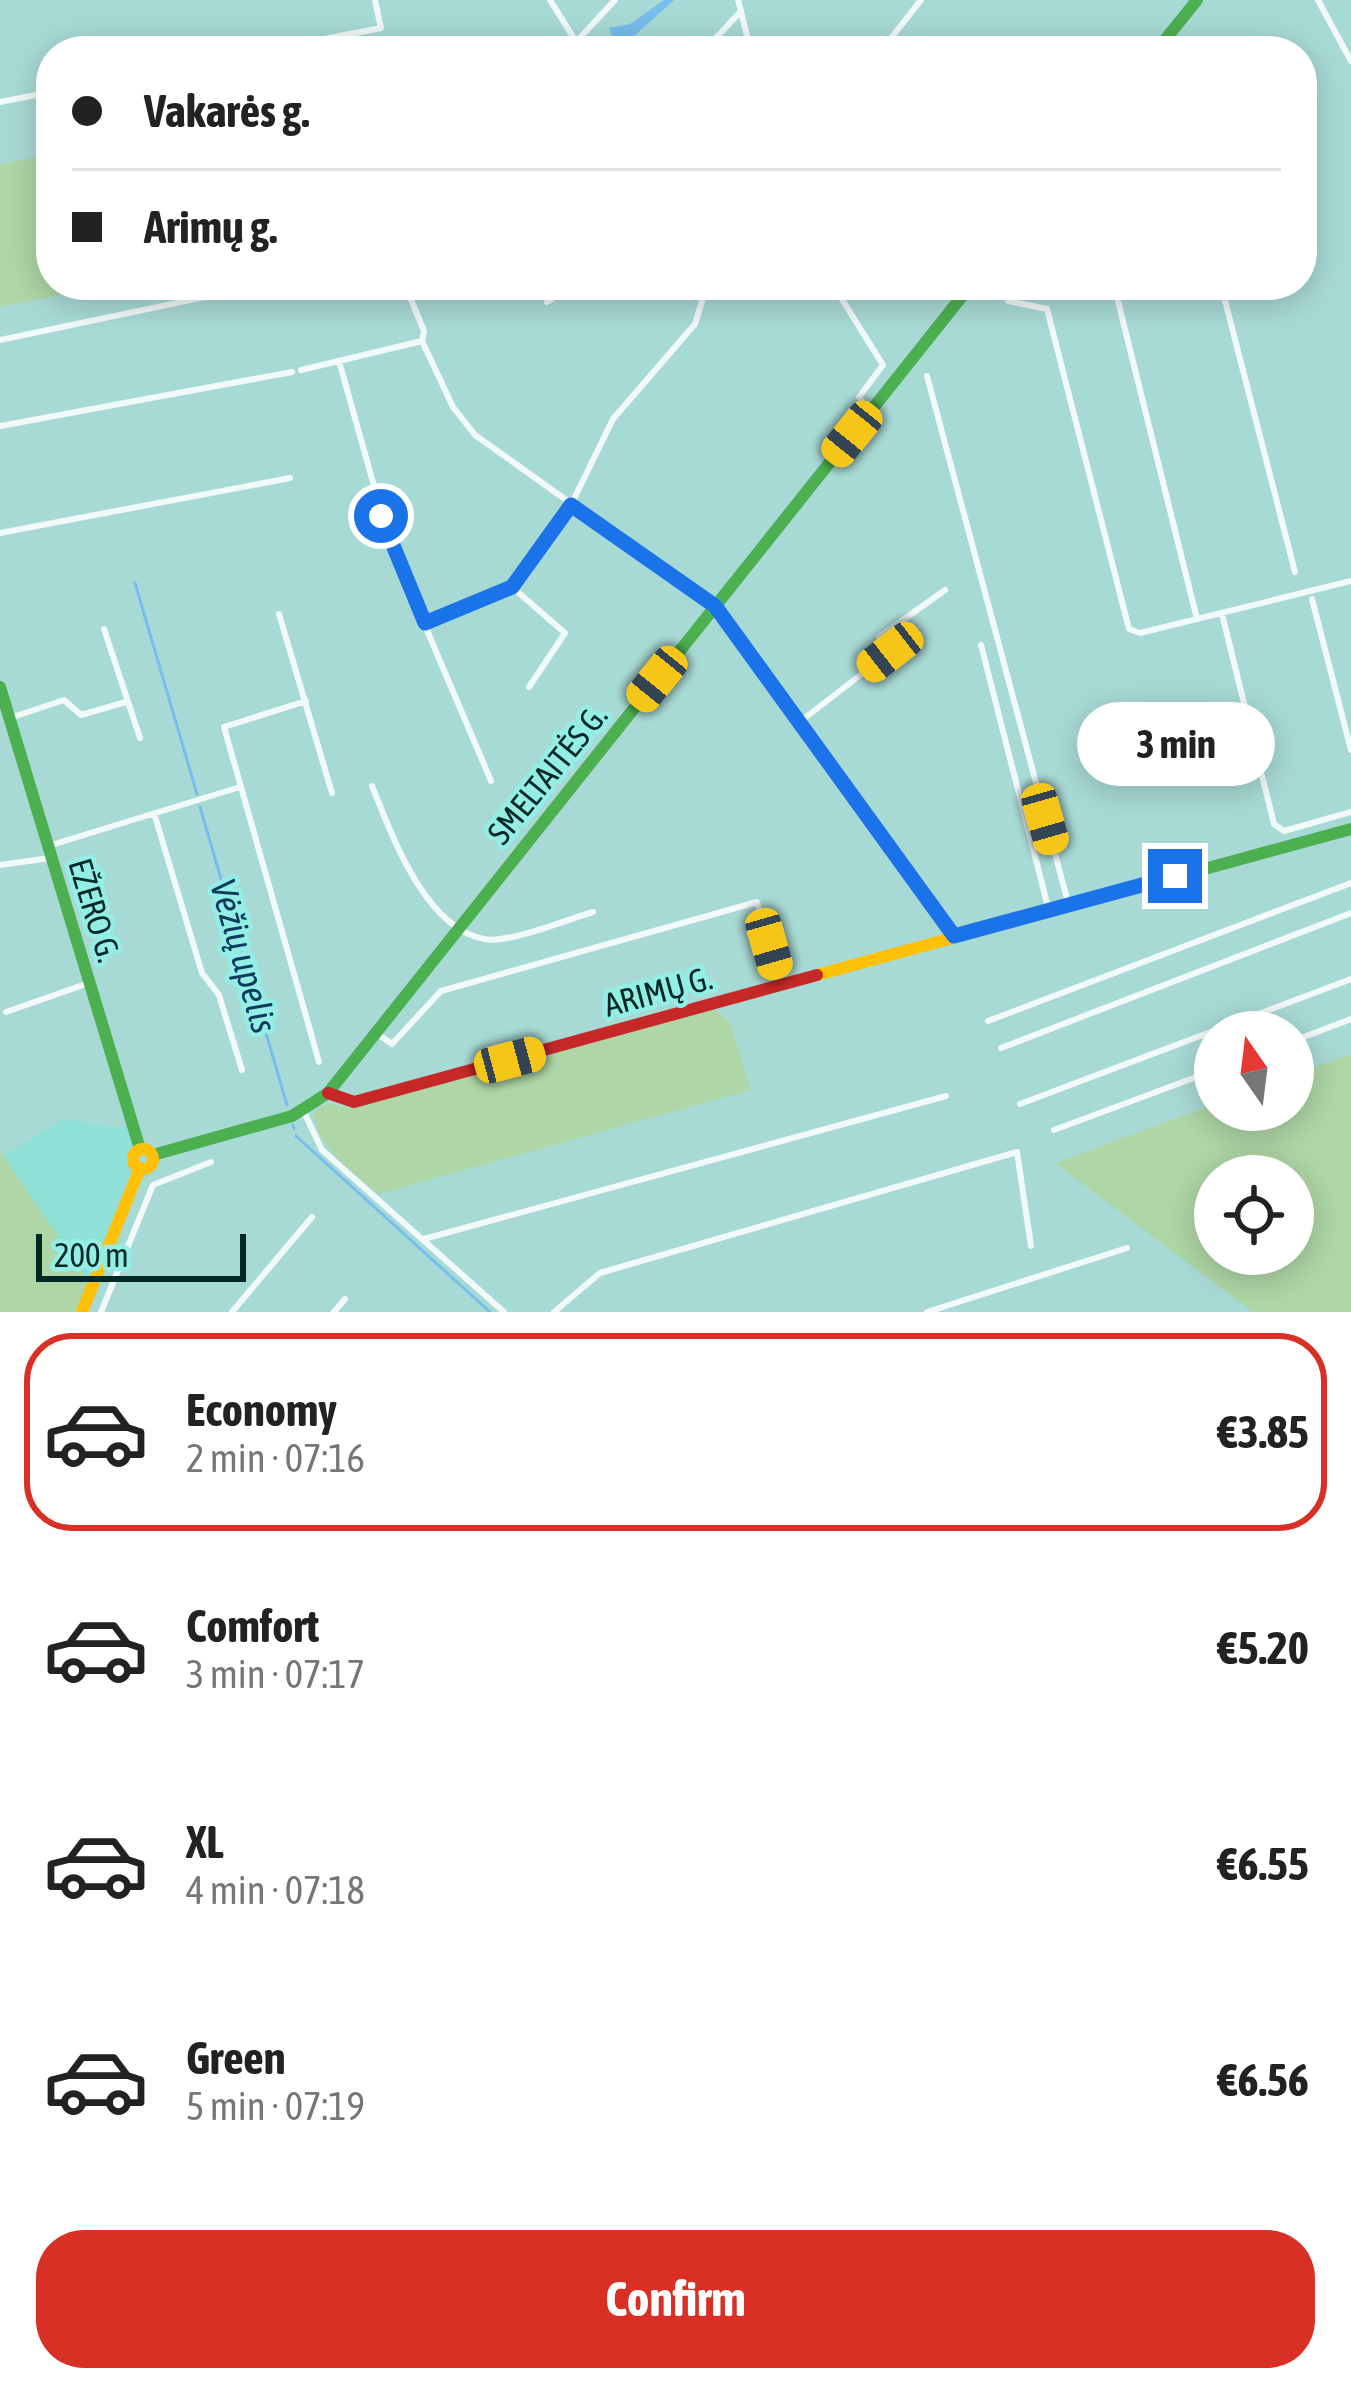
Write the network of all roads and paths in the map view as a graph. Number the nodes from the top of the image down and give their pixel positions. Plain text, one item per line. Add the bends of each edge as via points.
1 (376, 0) edge
2 (550, 0) edge
3 (615, 0) edge
4 (738, 0) edge
5 (921, 0) edge
6 (1197, 0) edge
7 (1318, 0) edge
8 (741, 11) junction
9 (340, 36) edge
10 (572, 36) edge
11 (582, 36) edge
12 (718, 36) edge
13 (747, 36) edge
14 (893, 36) edge
15 (1168, 36) edge
16 (1351, 61) edge
17 (36, 95) edge
18 (0, 102) edge
19 (191, 300) edge
20 (411, 300) edge
21 (550, 300) edge
22 (702, 300) edge
23 (842, 300) edge
24 (958, 300) edge
25 (1008, 300) edge
26 (1118, 300) edge
27 (1225, 300) edge
28 (547, 302) dead end
29 (0, 340) edge
30 (422, 340) junction
31 (339, 361) junction
32 (927, 376) dead end
33 (870, 412) junction
34 (0, 426) edge
35 (290, 478) dead end
36 (571, 505) junction
37 (0, 533) edge
38 (1295, 572) dead end
39 (1351, 580) edge
40 (512, 587) junction
41 (945, 590) dead end
42 (1312, 599) dead end
43 (715, 606) junction
44 (279, 614) dead end
45 (1222, 614) junction
46 (1197, 620) junction
47 (425, 623) junction
48 (104, 629) dead end
49 (980, 645) dead end
50 (529, 686) dead end
51 (0, 687) edge
52 (306, 701) junction
53 (126, 702) junction
54 (10, 718) junction
55 (802, 721) junction
56 (140, 739) dead end
57 (1351, 750) edge
58 (491, 781) dead end
59 (372, 786) dead end
60 (240, 787) junction
61 (332, 793) dead end
62 (1351, 812) edge
63 (154, 813) junction
64 (1351, 829) edge
65 (48, 852) junction
66 (0, 865) edge
67 (1351, 883) edge
68 (1069, 906) junction
69 (1049, 911) junction
70 (593, 912) dead end
71 (1351, 914) edge
72 (460, 926) junction
73 (954, 936) junction
74 (1351, 979) edge
75 (89, 982) junction
76 (781, 985) junction
77 (6, 1012) dead end
78 (1351, 1019) edge
79 (988, 1021) dead end
80 (375, 1032) junction
81 (1314, 1033) edge
82 (1001, 1048) dead end
83 (320, 1062) dead end
84 (242, 1070) dead end
85 (1194, 1078) edge
86 (328, 1093) junction
87 (946, 1096) dead end
88 (1020, 1104) dead end
89 (304, 1112) junction
90 (1054, 1130) dead end
91 (146, 1152) junction
92 (211, 1162) dead end
93 (312, 1217) dead end
94 (424, 1239) junction
95 (1031, 1246) dead end
96 (1127, 1248) dead end
97 (345, 1299) dead end
98 (82, 1312) edge
99 (101, 1312) edge
100 (232, 1312) edge
101 (334, 1312) edge
102 (505, 1312) edge
103 (554, 1312) edge
104 (927, 1312) edge

1 - 9 street via 381,28
2 - 10 street
3 - 11 street
4 - 8 street
5 - 14 street
6 - 15 main road
7 - 16 street
8 - 12 street
8 - 13 street
17 - 18 street
19 - 29 street
20 - 30 street
21 - 28 street
22 - 36 street via 695,324 613,419
23 - 33 street via 883,365 859,397
24 - 33 main road, SMELTAITĖS G.
25 - 46 street via 1047,309 1125,621 1140,633
26 - 46 street
27 - 38 street
30 - 31 street
30 - 36 street via 466,427
31 - 34 street
31 - 47 street via 372,489
32 - 68 street
33 - 43 main road, SMELTAITĖS G.
35 - 37 street
36 - 40 street
36 - 43 street
39 - 45 street
40 - 47 street
40 - 50 street via 566,633
41 - 55 street via 879,637 890,652
42 - 57 street
43 - 55 street
43 - 72 main road, SMELTAITĖS G.
44 - 52 street
45 - 46 street
45 - 62 street via 1274,824 1284,831
47 - 58 street
48 - 53 street
49 - 69 street
51 - 54 main road, EŽERO G.
52 - 60 street via 224,727
52 - 61 street
53 - 54 street via 81,715 64,700
53 - 56 street
54 - 65 main road, EŽERO G.
55 - 73 street
59 - 72 street via 410,878
60 - 63 street
60 - 83 street
63 - 65 street
63 - 84 street via 202,973 219,995
64 - 68 main road, ARIMŲ G.
65 - 66 street
65 - 75 main road, EŽERO G.
67 - 79 street
68 - 69 main road, ARIMŲ G.
69 - 73 main road, ARIMŲ G.
70 - 72 street via 496,939
71 - 82 street
72 - 80 main road, SMELTAITĖS G.
73 - 76 main road, ARIMŲ G.
74 - 88 street
75 - 77 street
75 - 91 main road, EŽERO G.
76 - 80 street via 757,902 441,991 392,1044
76 - 86 main road, ARIMŲ G. via 354,1102
78 - 81 street
80 - 86 main road, SMELTAITĖS G.
85 - 90 street
86 - 89 main road, SMELTAITĖS G.
87 - 94 street
89 - 91 main road, SMELTAITĖS G.
89 - 94 street via 322,1150
91 - 98 main road, EŽERO G. via 133,1156 140,1168
92 - 99 street via 153,1185
93 - 100 street
94 - 102 street
95 - 103 street via 1017,1152 600,1273
96 - 104 street
97 - 101 street

